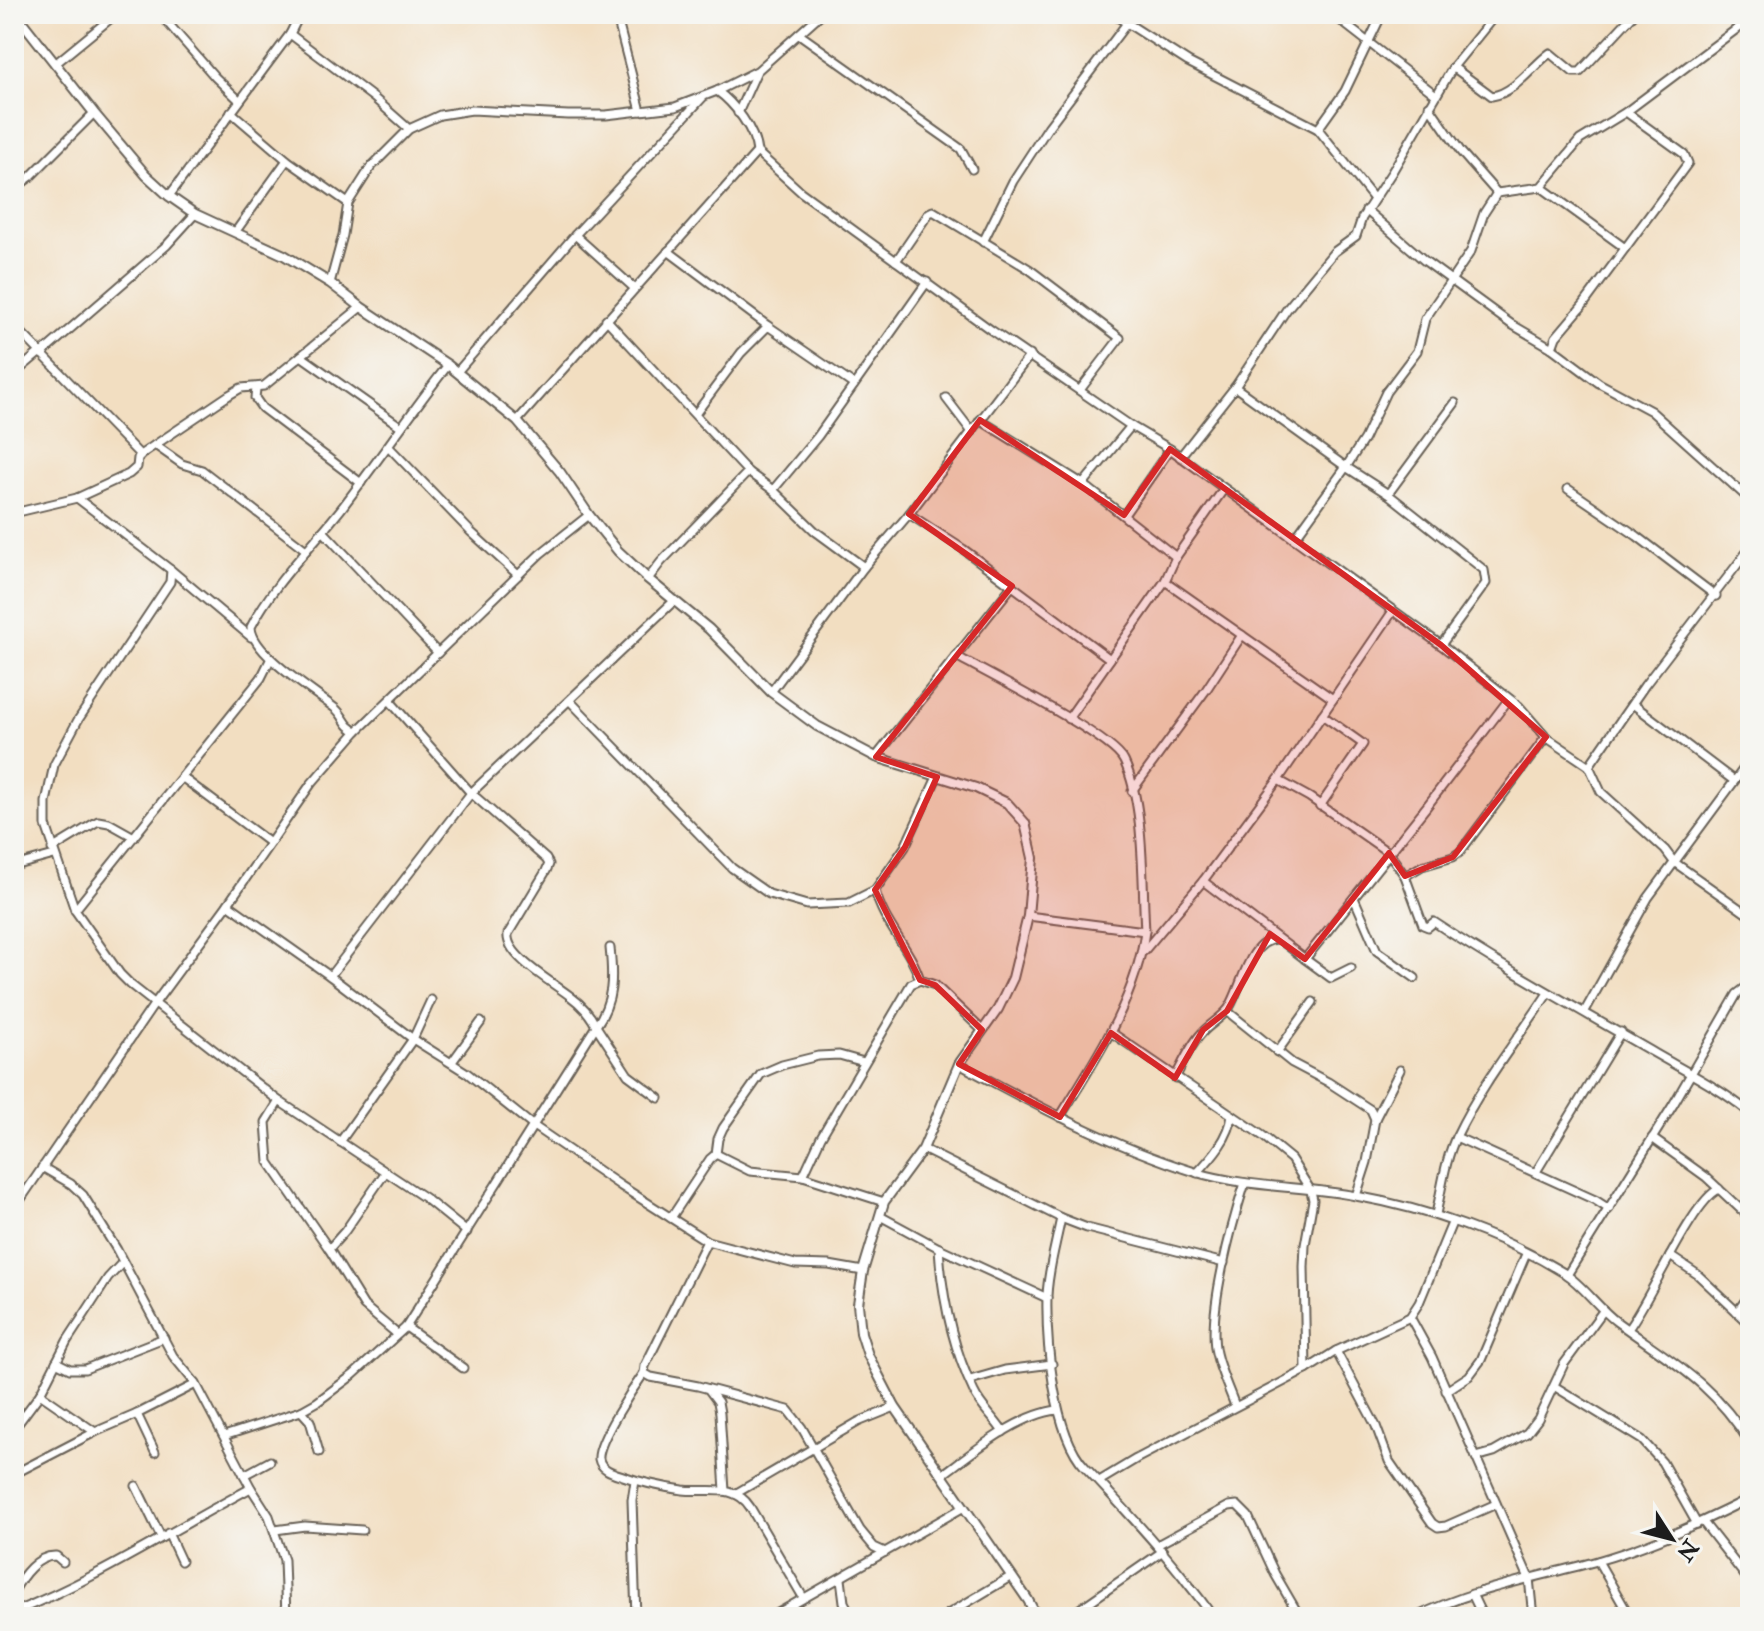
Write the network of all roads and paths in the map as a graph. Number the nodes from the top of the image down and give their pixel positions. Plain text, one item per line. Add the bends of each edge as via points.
1 (16, 14) edge
2 (116, 14) edge
3 (160, 14) edge
4 (300, 14) edge
5 (616, 14) edge
6 (821, 14) edge
7 (1113, 14) edge
8 (1332, 14) edge
9 (1382, 14) edge
10 (1496, 14) edge
11 (1634, 14) edge
12 (1750, 16) edge
13 (1127, 23) junction
14 (290, 34) junction
15 (799, 34) junction
16 (1367, 43) junction
17 (55, 64) junction
18 (1453, 67) junction
19 (757, 71) junction
20 (717, 91) junction
21 (704, 95) junction
22 (1436, 95) junction
23 (239, 100) junction
24 (1429, 106) junction
25 (641, 111) junction
26 (231, 112) junction
27 (1626, 112) junction
28 (94, 113) junction
29 (738, 113) junction
30 (409, 129) junction
31 (1318, 129) junction
32 (757, 152) junction
33 (287, 160) junction
34 (972, 169) dead end
35 (1541, 187) junction
36 (14, 189) edge
37 (1497, 193) junction
38 (169, 196) junction
39 (1374, 199) junction
40 (348, 203) junction
41 (1366, 210) junction
42 (195, 214) junction
43 (236, 231) junction
44 (575, 235) junction
45 (983, 242) junction
46 (1625, 248) junction
47 (668, 251) junction
48 (896, 261) junction
49 (1452, 281) junction
50 (927, 282) junction
51 (330, 283) junction
52 (634, 288) junction
53 (361, 307) junction
54 (606, 319) junction
55 (14, 325) edge
56 (768, 326) junction
57 (1552, 348) junction
58 (40, 353) junction
59 (1030, 355) junction
60 (301, 356) junction
61 (448, 365) junction
62 (457, 372) junction
63 (14, 374) edge
64 (854, 385) junction
65 (1235, 387) junction
66 (256, 389) junction
67 (1080, 390) junction
68 (946, 398) dead end
69 (1455, 403) dead end
70 (696, 413) junction
71 (980, 420) junction
72 (517, 421) junction
73 (400, 426) junction
74 (1131, 426) junction
75 (972, 432) junction
76 (155, 445) junction
77 (388, 446) junction
78 (1170, 449) junction
79 (140, 455) junction
80 (1180, 457) junction
81 (1346, 467) junction
82 (748, 472) junction
83 (361, 483) junction
84 (1083, 484) junction
85 (1568, 489) dead end
86 (773, 490) junction
87 (1223, 490) junction
88 (1388, 494) junction
89 (77, 498) junction
90 (1750, 500) edge
91 (14, 513) edge
92 (909, 514) junction
93 (589, 515) junction
94 (1124, 515) junction
95 (323, 531) junction
96 (1294, 539) junction
97 (1750, 548) edge
98 (306, 550) junction
99 (1176, 557) junction
100 (864, 567) junction
101 (171, 570) junction
102 (518, 575) junction
103 (648, 579) junction
104 (1165, 581) junction
105 (1012, 586) junction
106 (1716, 596) junction
107 (674, 601) junction
108 (1393, 611) junction
109 (1242, 635) junction
110 (251, 637) junction
111 (1441, 645) junction
112 (438, 653) junction
113 (958, 657) junction
114 (1110, 659) junction
115 (270, 660) junction
116 (771, 692) junction
117 (1333, 699) junction
118 (1509, 699) junction
119 (390, 701) junction
120 (570, 701) junction
121 (1634, 705) junction
122 (1322, 715) junction
123 (1068, 719) junction
124 (357, 731) junction
125 (1546, 737) junction
126 (876, 757) junction
127 (1750, 760) edge
128 (1589, 766) junction
129 (937, 777) junction
130 (183, 778) junction
131 (1278, 780) junction
132 (1733, 780) junction
133 (1132, 791) junction
134 (471, 793) junction
135 (1320, 806) junction
136 (134, 837) junction
137 (270, 843) junction
138 (53, 852) junction
139 (1389, 853) junction
140 (1674, 862) junction
141 (14, 866) edge
142 (1405, 876) junction
143 (1203, 881) junction
144 (875, 890) junction
145 (1354, 898) junction
146 (228, 904) junction
147 (75, 910) junction
148 (1028, 916) junction
149 (1750, 916) edge
150 (1145, 931) junction
151 (1277, 939) junction
152 (610, 948) dead end
153 (1141, 954) junction
154 (1305, 959) junction
155 (1351, 968) dead end
156 (330, 976) junction
157 (1415, 978) dead end
158 (920, 980) junction
159 (1750, 984) edge
160 (1548, 993) junction
161 (431, 1000) dead end
162 (1313, 1002) dead end
163 (155, 1003) junction
164 (1227, 1011) junction
165 (1585, 1011) junction
166 (481, 1022) dead end
167 (596, 1026) junction
168 (982, 1030) junction
169 (1621, 1032) junction
170 (1112, 1033) junction
171 (413, 1039) junction
172 (1277, 1052) junction
173 (452, 1062) junction
174 (864, 1062) junction
175 (959, 1064) junction
176 (1400, 1070) dead end
177 (1691, 1073) junction
178 (1175, 1078) junction
179 (659, 1098) dead end
180 (279, 1101) junction
181 (1750, 1113) edge
182 (1232, 1115) junction
183 (1060, 1117) junction
184 (1375, 1119) junction
185 (532, 1125) junction
186 (1456, 1137) junction
187 (1652, 1138) junction
188 (340, 1142) junction
189 (923, 1149) junction
190 (716, 1154) junction
191 (42, 1167) junction
192 (1536, 1172) junction
193 (385, 1173) junction
194 (1197, 1173) junction
195 (803, 1176) junction
196 (1245, 1183) junction
197 (1719, 1189) junction
198 (1311, 1191) junction
199 (1356, 1196) junction
200 (884, 1202) junction
201 (14, 1209) edge
202 (1609, 1209) junction
203 (1436, 1214) junction
204 (880, 1216) junction
205 (671, 1218) junction
206 (1061, 1218) junction
207 (1750, 1218) edge
208 (1452, 1223) junction
209 (467, 1232) junction
210 (707, 1241) junction
211 (939, 1248) junction
212 (329, 1249) junction
213 (1526, 1254) junction
214 (1670, 1256) junction
215 (122, 1263) junction
216 (1224, 1263) junction
217 (863, 1271) junction
218 (1567, 1275) junction
219 (1750, 1294) edge
220 (1047, 1298) junction
221 (1603, 1311) junction
222 (1737, 1312) junction
223 (1410, 1317) junction
224 (1750, 1324) edge
225 (406, 1327) junction
226 (1628, 1329) junction
227 (397, 1334) junction
228 (164, 1338) junction
229 (1336, 1351) junction
230 (56, 1362) junction
231 (1052, 1364) junction
232 (463, 1368) dead end
233 (1306, 1370) junction
234 (644, 1373) junction
235 (970, 1380) junction
236 (196, 1384) junction
237 (1554, 1386) junction
238 (708, 1388) junction
239 (1446, 1391) junction
240 (40, 1394) junction
241 (1235, 1406) junction
242 (895, 1407) junction
243 (1058, 1410) junction
244 (301, 1411) junction
245 (137, 1414) junction
246 (14, 1429) edge
247 (95, 1432) junction
248 (1003, 1432) junction
249 (224, 1436) junction
250 (1750, 1443) edge
251 (813, 1448) junction
252 (155, 1452) dead end
253 (319, 1452) dead end
254 (1476, 1457) junction
255 (270, 1461) dead end
256 (14, 1474) edge
257 (244, 1475) junction
258 (942, 1475) junction
259 (1101, 1480) junction
260 (635, 1481) junction
261 (136, 1486) dead end
262 (251, 1488) junction
263 (725, 1491) junction
264 (735, 1494) junction
265 (1750, 1498) edge
266 (1496, 1504) junction
267 (964, 1507) junction
268 (1700, 1523) junction
269 (275, 1530) junction
270 (362, 1530) dead end
271 (165, 1535) junction
272 (1160, 1548) junction
273 (885, 1552) junction
274 (181, 1561) dead end
275 (1598, 1561) junction
276 (63, 1562) dead end
277 (1010, 1577) junction
278 (1529, 1578) junction
279 (841, 1579) junction
280 (1750, 1582) edge
281 (14, 1591) edge
282 (1472, 1594) junction
283 (803, 1597) junction
284 (14, 1612) edge
285 (286, 1617) edge
286 (636, 1617) edge
287 (771, 1617) edge
288 (852, 1617) edge
289 (943, 1617) edge
290 (1037, 1617) edge
291 (1068, 1617) edge
292 (1212, 1617) edge
293 (1300, 1617) edge
294 (1416, 1617) edge
295 (1483, 1617) edge
296 (1533, 1617) edge
297 (1630, 1617) edge

1 - 17 street
2 - 17 street
3 - 23 street
4 - 14 street
5 - 25 street
6 - 15 street
7 - 13 street
8 - 16 street
9 - 16 street
10 - 18 street
11 - 18 street via 1580,72 1550,53 1521,81 1492,96
12 - 27 street
13 - 31 street via 1188,62
13 - 45 street via 1049,126 1013,181
14 - 23 street
14 - 30 street
15 - 19 street
15 - 34 street via 961,149
16 - 22 street
16 - 31 street via 1345,91
17 - 28 street
18 - 22 street
19 - 20 street
19 - 29 street
20 - 21 street
20 - 29 street
21 - 25 street via 675,107
21 - 44 street
22 - 24 street
23 - 26 street
24 - 37 street
24 - 39 street
25 - 30 street via 568,115 472,110 440,115
26 - 33 street
26 - 38 street
27 - 35 street via 1573,146
27 - 46 street via 1684,154 1688,163
28 - 36 street
28 - 38 street
29 - 32 street
30 - 40 street via 371,167
31 - 39 street
32 - 47 street
32 - 48 street via 789,183
33 - 40 street
33 - 43 street
35 - 37 street
35 - 46 street
37 - 49 street
38 - 42 street
39 - 41 street
40 - 51 street
41 - 49 street
41 - 65 street via 1356,236 1334,252 1306,286
42 - 43 street
42 - 58 street via 167,245
43 - 51 street
44 - 52 street
44 - 62 street
45 - 48 street via 933,211
45 - 67 street via 1029,269 1120,337
46 - 57 street
47 - 52 street
47 - 56 street
48 - 50 street
49 - 57 street
49 - 81 street via 1424,322 1417,351 1386,392
50 - 59 street
50 - 64 street
51 - 53 street
52 - 54 street
53 - 60 street
53 - 61 street
54 - 70 street
54 - 72 street
55 - 58 street
56 - 64 street
56 - 70 street
57 - 90 street via 1599,383 1651,411
58 - 63 street
58 - 79 street
59 - 67 street
59 - 71 street
60 - 66 street
60 - 73 street
61 - 62 street
61 - 73 street
62 - 72 street
64 - 86 street
65 - 80 street
65 - 81 street
66 - 76 street via 241,388
66 - 83 street via 262,408
67 - 74 street
68 - 75 street
69 - 88 street
70 - 82 street
71 - 75 street
71 - 84 street
72 - 93 street
73 - 77 street
74 - 78 street
74 - 84 street
75 - 92 street
76 - 79 street
76 - 98 street via 182,464 202,470
77 - 83 street
77 - 102 street
78 - 80 street
78 - 94 street
79 - 89 street via 129,474
80 - 87 street
81 - 88 street
81 - 96 street
82 - 86 street
82 - 103 street
83 - 95 street
84 - 94 street
85 - 106 street
86 - 100 street via 815,531
87 - 96 street
87 - 99 street
88 - 111 street via 1486,574 1486,583
89 - 91 street
89 - 101 street
92 - 100 street
92 - 105 street
93 - 102 street
93 - 103 street
94 - 99 street
95 - 98 street
95 - 112 street
96 - 108 street
97 - 106 street
98 - 110 street via 256,617
99 - 104 street
100 - 116 street
101 - 110 street
101 - 138 street via 170,582 54,765 46,802
102 - 112 street
103 - 107 street
104 - 109 street
104 - 114 street
105 - 113 street
105 - 114 street
106 - 121 street
107 - 116 street
107 - 120 street
108 - 111 street
108 - 117 street
109 - 117 street
109 - 133 street
110 - 115 street
111 - 118 street
112 - 119 street
113 - 123 street
113 - 126 street
114 - 123 street
115 - 124 street
115 - 130 street
116 - 126 street via 817,726
117 - 122 street
118 - 125 street
118 - 139 street
119 - 124 street
119 - 134 street
120 - 134 street
120 - 144 street via 732,868 769,894 824,905 849,903
121 - 128 street
121 - 132 street
122 - 131 street
122 - 135 street via 1363,744
123 - 133 street via 1124,760
124 - 137 street
125 - 128 street
125 - 142 street via 1460,852
126 - 129 street
127 - 132 street
128 - 140 street via 1601,792
129 - 144 street via 905,847
129 - 148 street via 1007,803 1025,823 1033,858
130 - 136 street
130 - 137 street
131 - 135 street
131 - 143 street
132 - 140 street
133 - 150 street via 1139,817
134 - 156 street
134 - 167 street via 549,864 507,941 573,998
135 - 139 street
136 - 138 street via 98,821
136 - 147 street
137 - 146 street
138 - 141 street
138 - 147 street
139 - 142 street
139 - 145 street
140 - 149 street
140 - 165 street
142 - 160 street via 1423,925 1434,922
143 - 151 street
143 - 153 street
144 - 158 street
145 - 154 street
145 - 157 street via 1377,951
146 - 156 street
146 - 163 street
147 - 163 street via 120,974
148 - 150 street
148 - 168 street via 1013,978
150 - 153 street
151 - 154 street
151 - 164 street via 1258,949
152 - 167 street via 612,991
153 - 170 street
154 - 155 street via 1331,978
156 - 171 street
158 - 168 street via 935,985
158 - 174 street via 911,984
159 - 177 street via 1737,994
160 - 165 street
160 - 186 street
161 - 171 street
162 - 172 street
163 - 180 street
163 - 191 street
164 - 172 street
164 - 178 street via 1203,1030
165 - 169 street
166 - 173 street
167 - 179 street via 628,1075
167 - 185 street
168 - 175 street
169 - 177 street
169 - 192 street
170 - 178 street
170 - 183 street
171 - 173 street
171 - 188 street
172 - 184 street via 1361,1102
173 - 185 street
174 - 190 street via 818,1056 761,1074 723,1128
174 - 195 street
175 - 183 street
175 - 189 street
176 - 184 street
177 - 181 street
177 - 187 street
178 - 182 street
180 - 188 street
180 - 212 street via 266,1122 269,1162
182 - 194 street via 1226,1137
182 - 198 street via 1291,1159
183 - 194 street
184 - 199 street
185 - 205 street
185 - 209 street
186 - 192 street
186 - 203 street
187 - 197 street
187 - 202 street
188 - 193 street
189 - 200 street
189 - 206 street
190 - 195 street via 750,1171
190 - 205 street
191 - 201 street
191 - 215 street via 83,1195
192 - 202 street
193 - 209 street
193 - 212 street
194 - 196 street
195 - 200 street
196 - 198 street
196 - 216 street
197 - 207 street
197 - 214 street via 1707,1197
198 - 199 street
198 - 233 street via 1304,1267
199 - 203 street
200 - 204 street
202 - 218 street
203 - 208 street
204 - 211 street
204 - 217 street
205 - 210 street
206 - 216 street
206 - 220 street
208 - 213 street
208 - 223 street
209 - 225 street
210 - 217 street via 795,1264
210 - 234 street
211 - 220 street
211 - 235 street via 946,1312
212 - 227 street via 364,1306
213 - 218 street
213 - 239 street via 1481,1360 1469,1376
214 - 222 street
214 - 226 street
215 - 228 street
215 - 230 street
216 - 241 street via 1214,1336
217 - 242 street via 861,1333
218 - 221 street
219 - 222 street
220 - 231 street
221 - 226 street
221 - 237 street via 1576,1345
222 - 224 street
223 - 229 street
223 - 239 street
225 - 227 street
225 - 232 street
226 - 250 street via 1710,1390
227 - 244 street via 353,1375
228 - 230 street via 85,1369
228 - 236 street
229 - 233 street
229 - 266 street via 1389,1461 1432,1523 1446,1526
230 - 240 street
231 - 235 street
231 - 243 street
233 - 241 street
234 - 238 street
234 - 260 street via 623,1404 599,1459 605,1468
235 - 248 street
236 - 245 street
236 - 249 street
237 - 254 street via 1527,1433
237 - 268 street via 1642,1440
238 - 251 street via 788,1410
238 - 263 street via 720,1413
239 - 254 street
240 - 246 street
240 - 247 street
241 - 259 street
242 - 251 street
242 - 258 street
243 - 248 street
243 - 259 street via 1074,1450
244 - 249 street
244 - 253 street via 310,1421
245 - 247 street
245 - 252 street
247 - 256 street
248 - 258 street
249 - 257 street
251 - 264 street
251 - 273 street via 860,1530
254 - 266 street
255 - 257 street
257 - 262 street
258 - 267 street
259 - 272 street
260 - 263 street
260 - 286 street
261 - 271 street
262 - 269 street
262 - 271 street
263 - 264 street
264 - 283 street via 746,1501
265 - 268 street
266 - 278 street
267 - 273 street
267 - 277 street
268 - 275 street
268 - 280 street
269 - 270 street
269 - 285 street via 284,1560
271 - 274 street
271 - 284 street
272 - 291 street
272 - 292 street
272 - 293 street via 1237,1505 1248,1516
273 - 279 street
275 - 278 street
275 - 297 street
276 - 281 street via 45,1557
277 - 289 street
277 - 290 street
278 - 282 street
278 - 296 street
279 - 283 street
279 - 288 street
282 - 294 street
282 - 295 street
283 - 287 street

